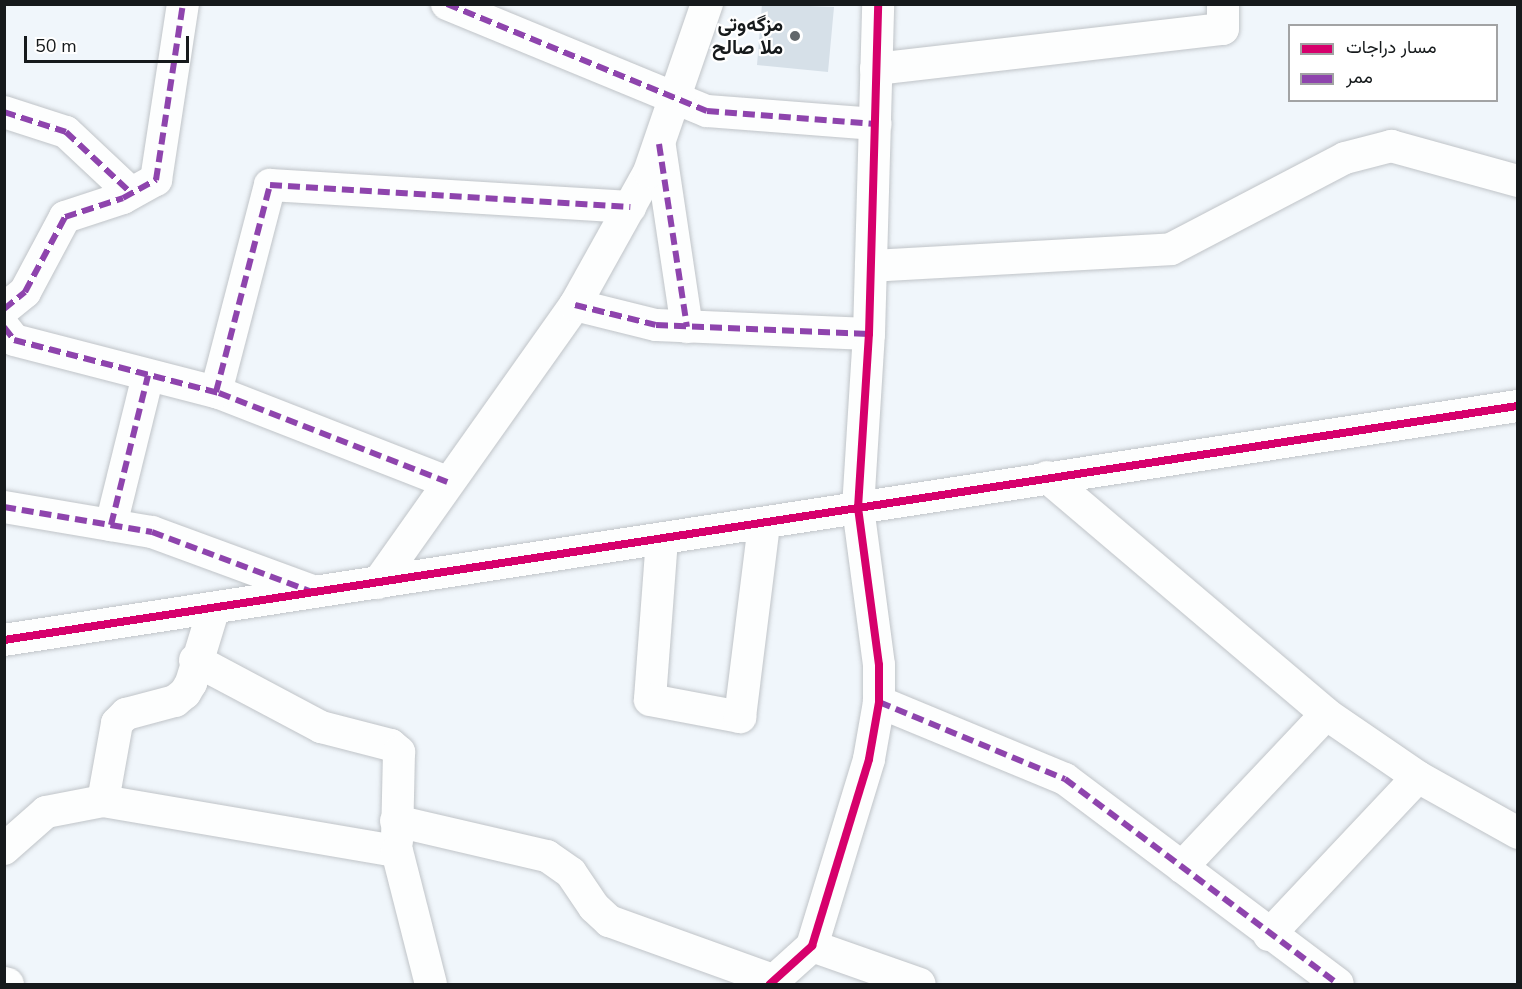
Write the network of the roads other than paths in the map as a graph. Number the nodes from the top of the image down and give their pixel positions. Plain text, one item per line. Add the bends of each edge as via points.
1 (183, 4) edge
2 (447, 4) edge
3 (707, 4) edge
4 (878, 4) edge
5 (1223, 4) edge
6 (876, 69) junction
7 (675, 99) junction
8 (4, 112) edge
9 (875, 124) junction
10 (659, 144) junction
11 (1518, 181) edge
12 (131, 193) junction
13 (630, 207) junction
14 (871, 266) junction
15 (575, 305) junction
16 (4, 309) edge
17 (4, 327) edge
18 (687, 327) junction
19 (869, 334) junction
20 (148, 375) junction
21 (216, 392) junction
22 (1518, 406) edge
23 (1047, 477) junction
24 (447, 482) junction
25 (4, 507) edge
26 (858, 508) junction
27 (764, 523) junction
28 (111, 525) junction
29 (662, 539) junction
30 (378, 583) junction
31 (315, 593) junction
32 (214, 608) junction
33 (4, 640) edge
34 (195, 660) junction
35 (879, 702) junction
36 (1326, 714) junction
37 (1418, 777) junction
38 (103, 801) junction
39 (1518, 833) edge
40 (397, 836) junction
41 (6, 842) edge
42 (1182, 867) junction
43 (1269, 935) junction
44 (812, 946) junction
45 (864, 974) edge
46 (773, 982) edge
47 (430, 984) edge
48 (920, 984) edge
49 (1338, 984) edge

1 - 12 street via 156,180
2 - 7 street
3 - 7 street
4 - 6 street
5 - 6 street via 1223,29
6 - 9 street
7 - 9 street via 707,111
7 - 10 street
8 - 12 street via 66,132
9 - 14 street
10 - 13 street
10 - 18 street
11 - 14 street via 1391,146 1345,158 1171,249
12 - 16 street via 65,217 25,292
13 - 15 street
13 - 21 street via 270,185
14 - 19 street
15 - 18 street via 656,326
15 - 24 street
17 - 20 street via 14,340
18 - 19 street
19 - 26 street
20 - 21 street
20 - 28 street
21 - 24 street
22 - 23 street
23 - 26 street
23 - 36 street
24 - 30 street
25 - 28 street
26 - 27 street
26 - 35 street via 879,665
27 - 29 street
27 - 29 street via 740,717 650,700
28 - 31 street via 152,532
29 - 30 street
30 - 31 street
31 - 32 street
32 - 33 street
32 - 34 street
34 - 38 street via 191,683 175,701 126,714 117,723
34 - 40 street via 321,727 391,745 399,752 400,764
35 - 42 street via 1065,779
35 - 44 street via 869,759
36 - 37 street
36 - 42 street
37 - 39 street
37 - 43 street
38 - 40 street
38 - 41 street via 46,812
40 - 46 street via 547,856 571,873 594,907 609,921
40 - 47 street
42 - 43 street
43 - 49 street
44 - 45 street
44 - 46 street
45 - 48 street

